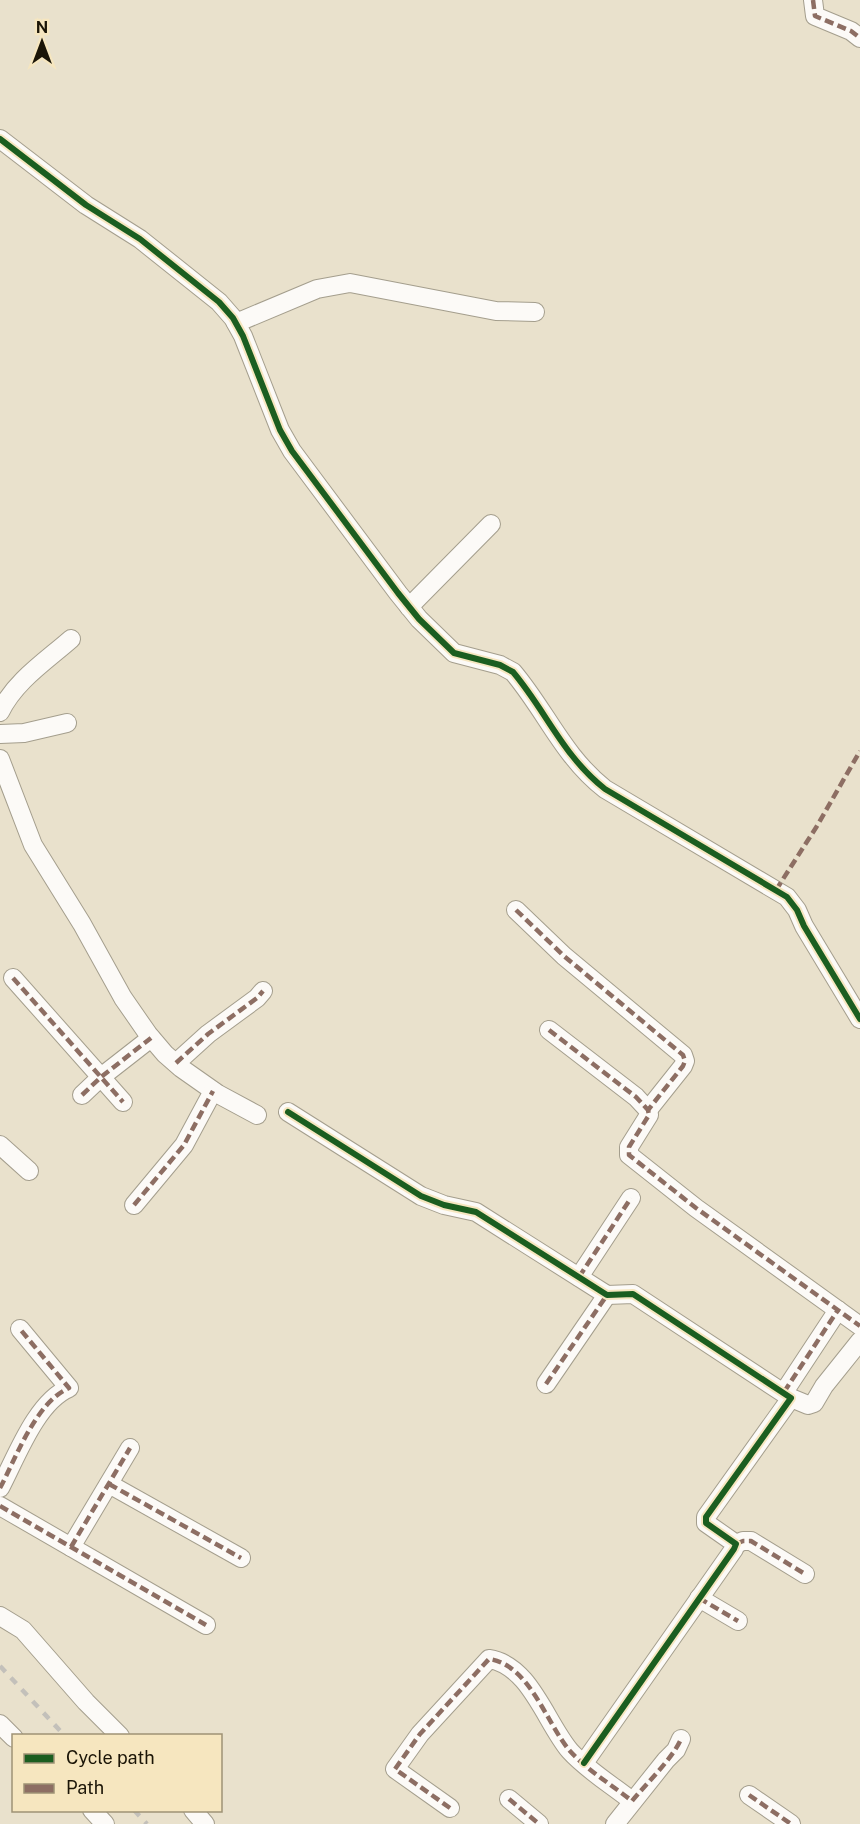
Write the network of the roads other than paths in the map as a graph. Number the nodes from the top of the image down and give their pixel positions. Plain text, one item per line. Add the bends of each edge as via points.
1 (813, 0) edge
2 (860, 38) edge
3 (0, 139) edge
4 (535, 312) dead end
5 (236, 322) junction
6 (491, 524) dead end
7 (409, 607) junction
8 (71, 639) dead end
9 (0, 712) edge
10 (67, 723) dead end
11 (0, 734) edge
12 (0, 759) edge
13 (516, 910) dead end
14 (13, 978) dead end
15 (263, 991) dead end
16 (860, 1019) edge
17 (549, 1030) dead end
18 (151, 1038) junction
19 (176, 1064) junction
20 (101, 1077) junction
21 (213, 1090) junction
22 (82, 1095) dead end
23 (123, 1102) dead end
24 (648, 1110) junction
25 (288, 1112) dead end
26 (257, 1115) dead end
27 (0, 1145) edge
28 (29, 1171) dead end
29 (631, 1198) dead end
30 (134, 1205) dead end
31 (579, 1277) junction
32 (608, 1295) junction
33 (838, 1310) junction
34 (860, 1326) edge
35 (20, 1329) dead end
36 (860, 1341) edge
37 (546, 1384) dead end
38 (787, 1395) junction
39 (130, 1448) dead end
40 (109, 1484) junction
41 (0, 1488) edge
42 (0, 1506) edge
43 (736, 1544) junction
44 (71, 1547) junction
45 (241, 1558) dead end
46 (805, 1574) dead end
47 (699, 1598) junction
48 (0, 1616) edge
49 (738, 1621) dead end
50 (206, 1625) dead end
51 (0, 1724) edge
52 (118, 1734) edge
53 (12, 1736) edge
54 (681, 1739) dead end
55 (584, 1763) junction
56 (749, 1795) dead end
57 (509, 1799) dead end
58 (632, 1801) junction
59 (450, 1808) dead end
60 (94, 1812) edge
61 (195, 1812) edge
62 (105, 1824) edge
63 (205, 1824) edge
64 (539, 1824) edge
65 (615, 1824) edge
66 (790, 1824) edge

1 - 2 street via 815,16
3 - 5 street via 86,205 140,239 219,302
4 - 5 street via 496,311 350,283 317,288
5 - 7 street via 292,451
6 - 7 street
7 - 16 street via 454,653 513,672 579,767 604,789 787,897
8 - 9 street via 18,685
10 - 11 street
12 - 18 street via 33,844 123,998
13 - 24 street via 564,956 683,1055 683,1066
14 - 20 street
15 - 19 street
17 - 24 street
18 - 19 street
18 - 20 street
19 - 21 street
20 - 22 street
20 - 23 street
21 - 26 street
21 - 30 street via 184,1145
24 - 33 street via 629,1155
25 - 31 street via 421,1196 476,1212
27 - 28 street
29 - 31 street
31 - 32 street
32 - 37 street
32 - 38 street via 633,1294
33 - 34 street
33 - 38 street
35 - 41 street via 69,1388 47,1404 36,1419
36 - 38 street via 814,1403 808,1405
38 - 43 street via 706,1517 706,1523
39 - 40 street
40 - 44 street
40 - 45 street
42 - 44 street
43 - 46 street via 751,1541
43 - 47 street
44 - 50 street
47 - 49 street
47 - 55 street
48 - 52 street via 23,1630
51 - 53 street
54 - 58 street
55 - 58 street
55 - 59 street via 570,1751 526,1683 515,1671 489,1659 420,1734 395,1769
56 - 66 street
57 - 64 street
58 - 65 street
60 - 62 street
61 - 63 street

